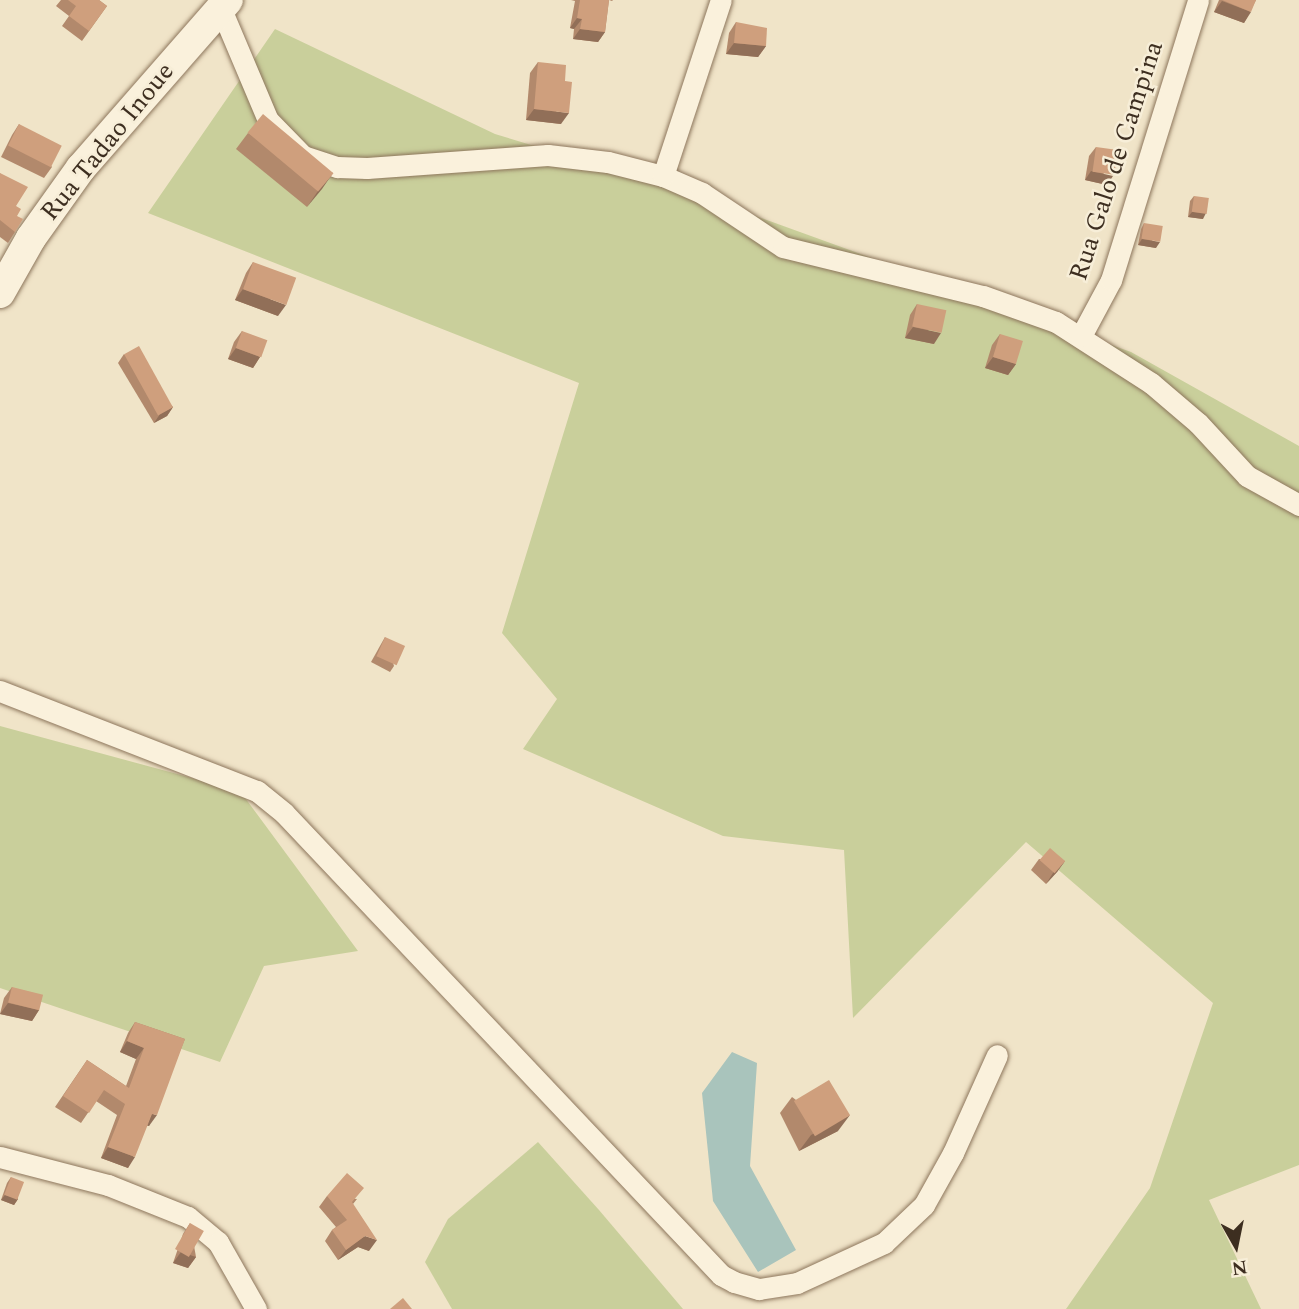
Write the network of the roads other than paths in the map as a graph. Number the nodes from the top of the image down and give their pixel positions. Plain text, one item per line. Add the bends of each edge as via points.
1 (721, 0) edge
2 (1198, 0) edge
3 (225, 4) edge
4 (663, 176) junction
5 (0, 293) edge
6 (1082, 336) junction
7 (1299, 505) edge
8 (0, 691) edge
9 (997, 1055) dead end
10 (0, 1157) edge
11 (256, 1309) edge

1 - 4 street
2 - 6 street, Rua Galo de Campina via 1111,280
3 - 4 street via 268,120 290,146 319,162 337,167 402,167 548,155 608,162
3 - 5 street, Rua Tadao Inoue via 81,168 31,237
4 - 6 street via 702,193 783,247 1010,304
6 - 7 street via 1177,404 1247,476
8 - 9 street via 229,776 257,791 284,813 721,1275 734,1282 758,1289 797,1283 884,1243 924,1205
10 - 11 street via 108,1185 188,1217 218,1242

